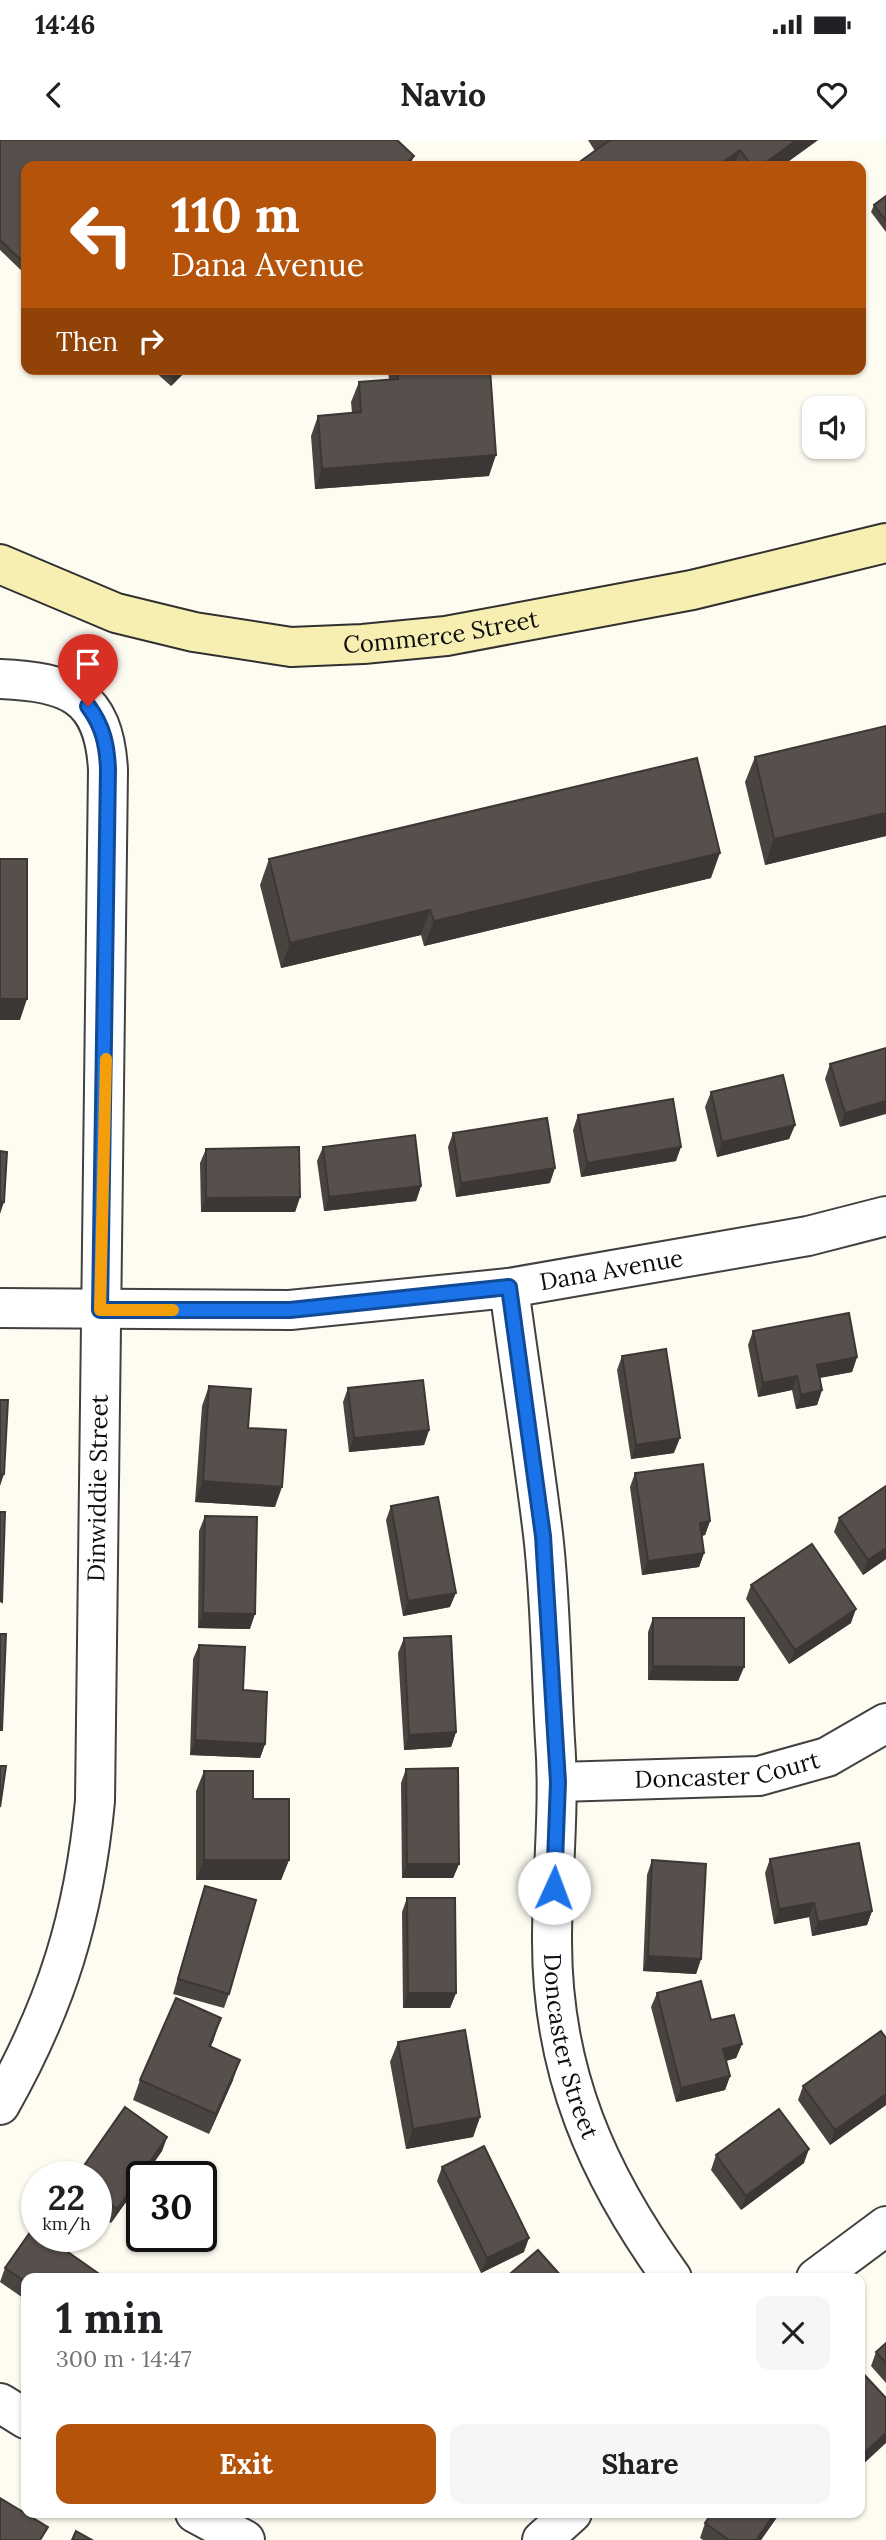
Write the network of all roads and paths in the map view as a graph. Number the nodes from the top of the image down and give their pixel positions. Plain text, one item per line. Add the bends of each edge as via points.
1 (886, 543) edge
2 (0, 564) edge
3 (0, 679) edge
4 (886, 1216) edge
5 (509, 1287) junction
6 (0, 1308) edge
7 (100, 1310) junction
8 (886, 1723) edge
9 (558, 1782) junction
10 (0, 2105) edge
11 (886, 2226) edge
12 (668, 2273) edge
13 (823, 2273) edge
14 (0, 2403) edge
15 (21, 2416) edge
16 (204, 2518) edge
17 (566, 2518) edge
18 (245, 2540) edge
19 (542, 2540) edge

1 - 2 street, Commerce Street via 692,590 446,636 291,647 194,632 116,613
3 - 7 street, Dinwiddie Street via 44,681 68,691 98,719 107,743
4 - 5 street, Dana Avenue via 808,1236
5 - 7 street, Dana Avenue via 290,1310
5 - 9 street, Doncaster Street via 543,1536
6 - 7 street, Dana Avenue
7 - 10 street, Dinwiddie Street via 94,1801 89,1863 50,2007
8 - 9 street, Doncaster Court via 827,1757 759,1776
9 - 12 street, Doncaster Street via 552,1940 560,2036 575,2098 602,2167 634,2226
11 - 13 street
14 - 15 street
16 - 18 street
17 - 19 street

